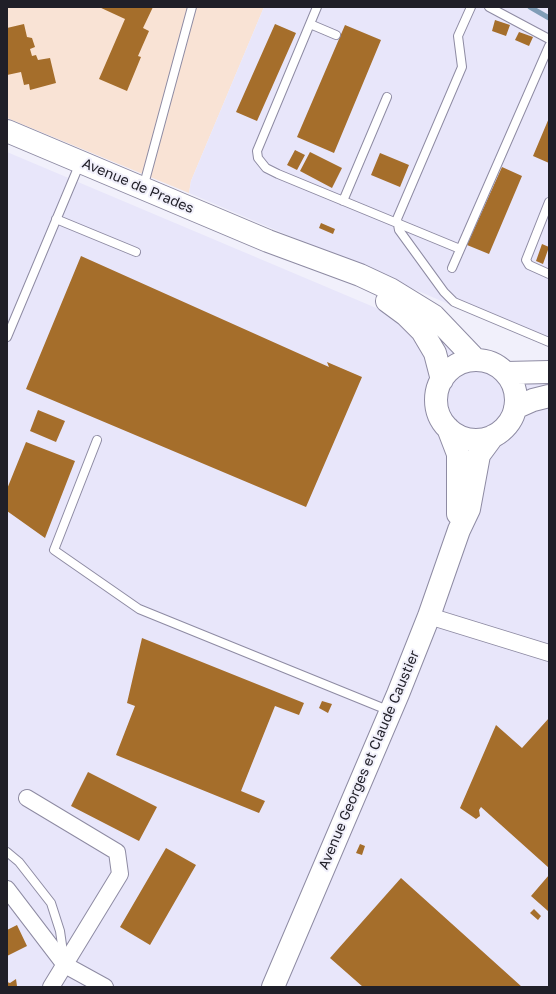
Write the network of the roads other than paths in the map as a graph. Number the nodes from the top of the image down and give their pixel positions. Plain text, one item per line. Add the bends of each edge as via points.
1 (192, 7) edge
2 (317, 7) edge
3 (471, 7) edge
4 (489, 7) edge
5 (310, 24) junction
6 (336, 35) dead end
7 (549, 39) edge
8 (549, 46) edge
9 (387, 97) dead end
10 (7, 131) edge
11 (80, 162) junction
12 (143, 188) junction
13 (343, 201) junction
14 (549, 202) edge
15 (56, 219) junction
16 (398, 224) junction
17 (268, 241) junction
18 (460, 249) junction
19 (136, 252) dead end
20 (452, 268) dead end
21 (549, 274) edge
22 (7, 337) edge
23 (549, 342) edge
24 (476, 360) junction
25 (549, 372) edge
26 (506, 373) junction
27 (442, 380) junction
28 (549, 396) edge
29 (515, 408) junction
30 (448, 428) junction
31 (493, 436) junction
32 (97, 440) dead end
33 (459, 530) junction
34 (429, 616) junction
35 (549, 653) edge
36 (391, 711) junction
37 (27, 798) dead end
38 (7, 852) edge
39 (7, 889) edge
40 (65, 965) junction
41 (51, 987) edge
42 (105, 987) edge
43 (273, 987) edge

1 - 12 lane
2 - 5 lane
3 - 16 lane via 458,36 462,66 397,220
4 - 7 lane
5 - 6 lane
5 - 13 lane via 256,151 266,168
8 - 18 lane
9 - 13 lane
10 - 11 main road, Avenue de Prades
11 - 12 main road, Avenue de Prades
11 - 15 lane
12 - 17 main road, Avenue de Prades
13 - 16 lane
14 - 21 lane via 526,260 529,265
15 - 19 lane
15 - 22 lane
16 - 18 lane
16 - 23 lane via 399,230 454,302
17 - 24 main road, Avenue de Prades via 360,275 390,289 434,316
17 - 27 main road, Avenue de Prades via 389,302 406,315 422,332 435,353
18 - 20 lane
24 - 26 main road via 487,361
24 - 27 main road via 462,362 450,369
25 - 26 main road
26 - 29 main road via 515,389
27 - 30 main road via 437,392 437,405 440,417
28 - 29 main road
29 - 31 main road via 511,420 504,429
30 - 31 main road via 470,439
30 - 33 main road, Avenue Georges et Claude Caustier via 458,454
31 - 33 main road, Avenue Georges et Claude Caustier via 479,455 469,509
32 - 36 lane via 54,550 139,609
33 - 34 main road, Avenue Georges et Claude Caustier
34 - 35 street
34 - 36 main road, Avenue Georges et Claude Caustier
36 - 43 main road, Avenue Georges et Claude Caustier
37 - 40 street via 117,852 120,874
38 - 40 lane via 51,903 60,931
39 - 40 street
40 - 41 street
40 - 42 street

